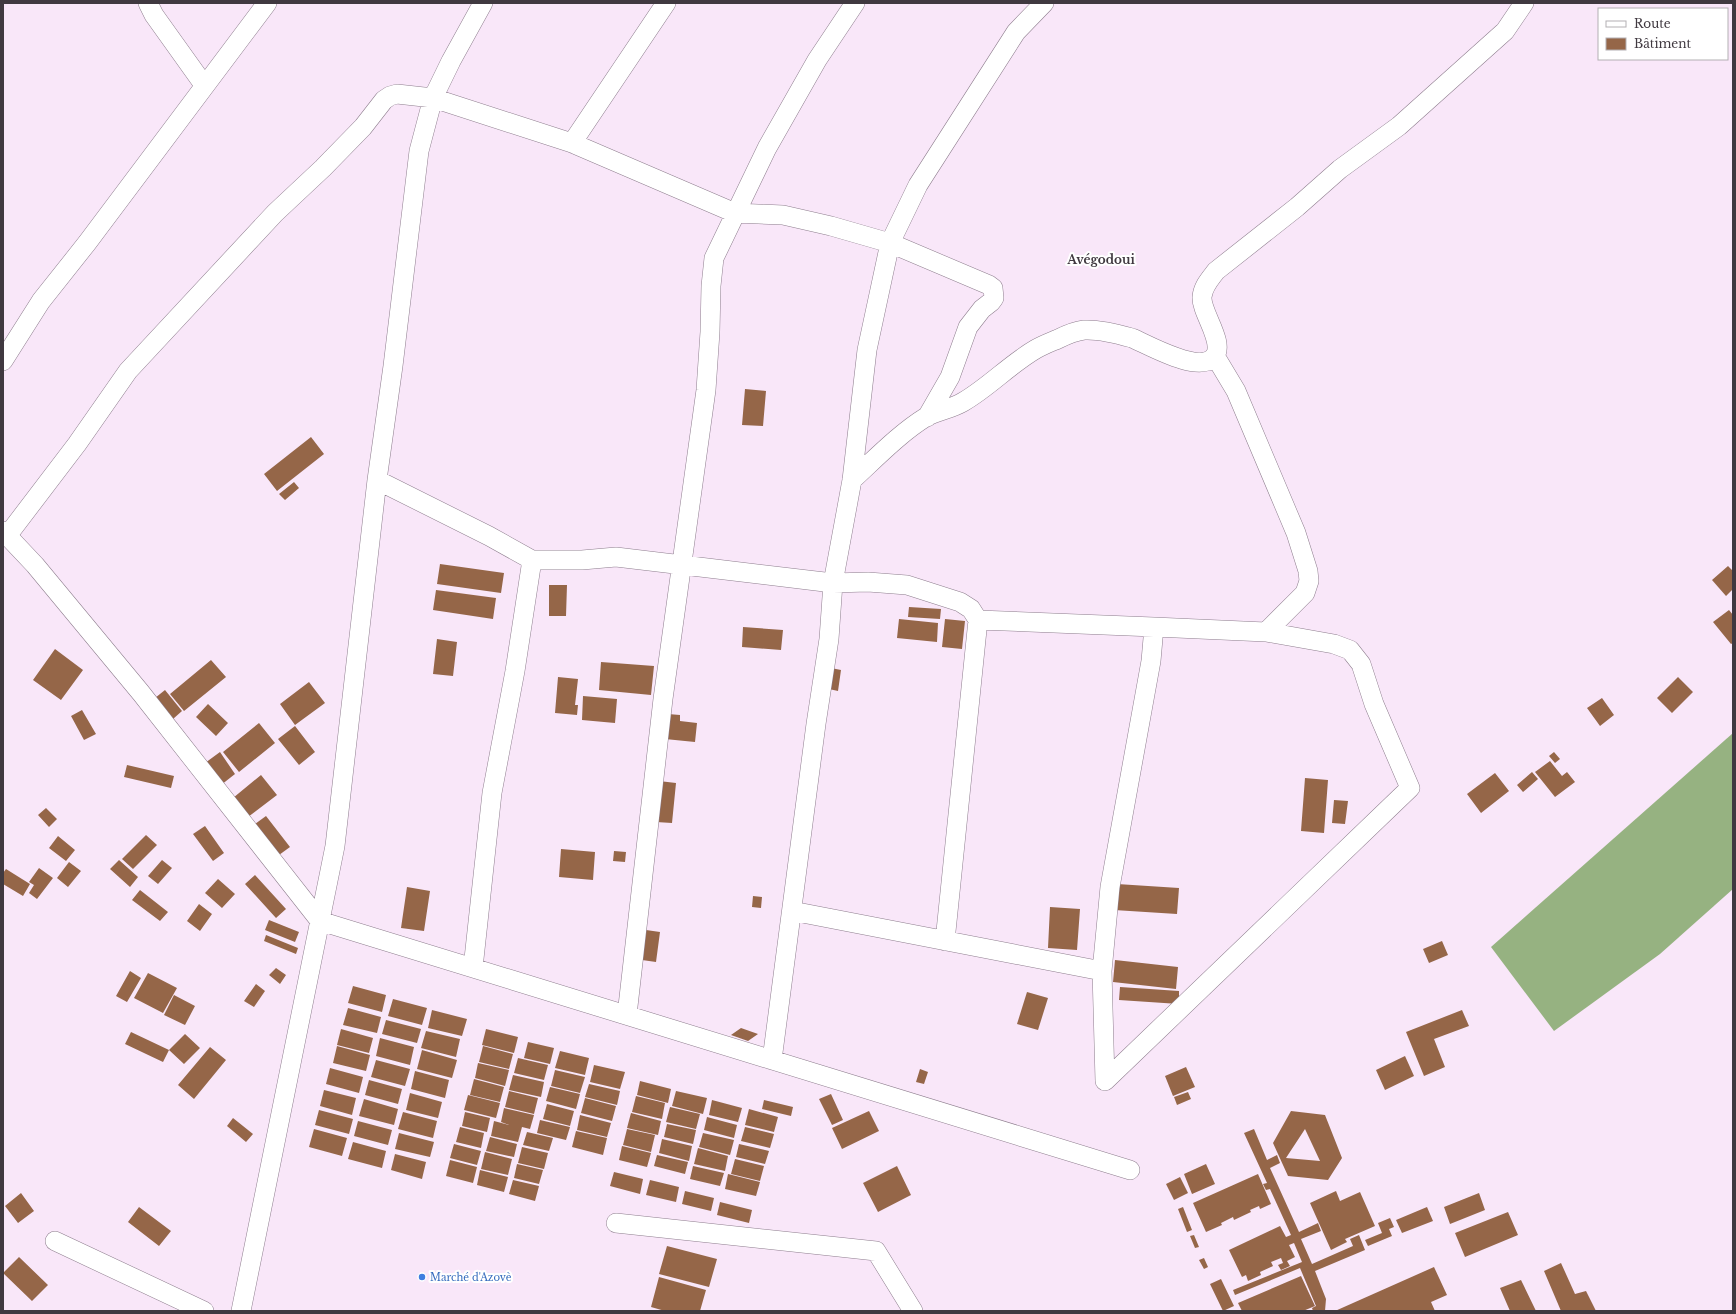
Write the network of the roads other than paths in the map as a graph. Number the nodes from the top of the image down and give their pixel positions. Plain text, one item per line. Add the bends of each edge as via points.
1 (148, 3) edge
2 (267, 3) edge
3 (483, 3) edge
4 (666, 3) edge
5 (855, 3) edge
6 (1044, 3) edge
7 (1524, 3) edge
8 (204, 85) junction
9 (433, 98) junction
10 (572, 143) junction
11 (735, 213) junction
12 (890, 243) junction
13 (1215, 356) junction
14 (3, 361) edge
15 (927, 417) junction
16 (377, 480) junction
17 (852, 480) junction
18 (5, 534) edge
19 (532, 560) junction
20 (682, 565) junction
21 (833, 583) junction
22 (978, 620) junction
23 (1154, 627) junction
24 (1266, 632) junction
25 (792, 911) junction
26 (320, 921) junction
27 (945, 941) junction
28 (473, 968) junction
29 (1102, 971) junction
30 (627, 1015) junction
31 (772, 1060) junction
32 (1130, 1170) dead end
33 (616, 1223) dead end
34 (55, 1241) dead end
35 (204, 1311) edge
36 (241, 1311) edge
37 (913, 1311) edge

1 - 8 street
2 - 8 street
3 - 9 street
4 - 10 street
5 - 11 street via 817,60 770,141
6 - 12 street via 1016,32 918,185
7 - 13 street via 1505,31 1399,126 1340,169 1297,207 1216,270 1206,282 1202,298 1216,335
8 - 14 street via 41,301
9 - 10 street
9 - 16 street via 419,152
9 - 18 street via 397,94 384,100 363,127 275,213 128,371 77,444
10 - 11 street
11 - 12 street via 783,215
11 - 20 street via 714,258 706,390
12 - 15 street via 989,285 995,292 991,302 968,327 950,377
12 - 17 street via 867,350
13 - 15 street via 1198,363 1165,354 1131,338 1084,330 1037,349 962,402
13 - 24 street via 1240,398 1296,533 1308,571 1309,581 1305,593
15 - 17 street via 891,444
16 - 19 street
16 - 26 street via 335,846
17 - 21 street
18 - 26 street via 35,565 141,693
19 - 20 street via 616,557
19 - 28 street via 515,671 492,793
20 - 21 street
20 - 30 street via 663,699
21 - 22 street via 907,585 960,602 971,609
21 - 25 street via 829,639
22 - 23 street
22 - 27 street
23 - 24 street
23 - 29 street via 1110,887
24 - 29 street via 1334,644 1350,650 1361,664 1374,704 1410,788 1105,1081
25 - 27 street
25 - 31 street
26 - 28 street
26 - 36 street
27 - 29 street
28 - 30 street
30 - 31 street
31 - 32 street
33 - 37 street via 876,1251
34 - 35 street

